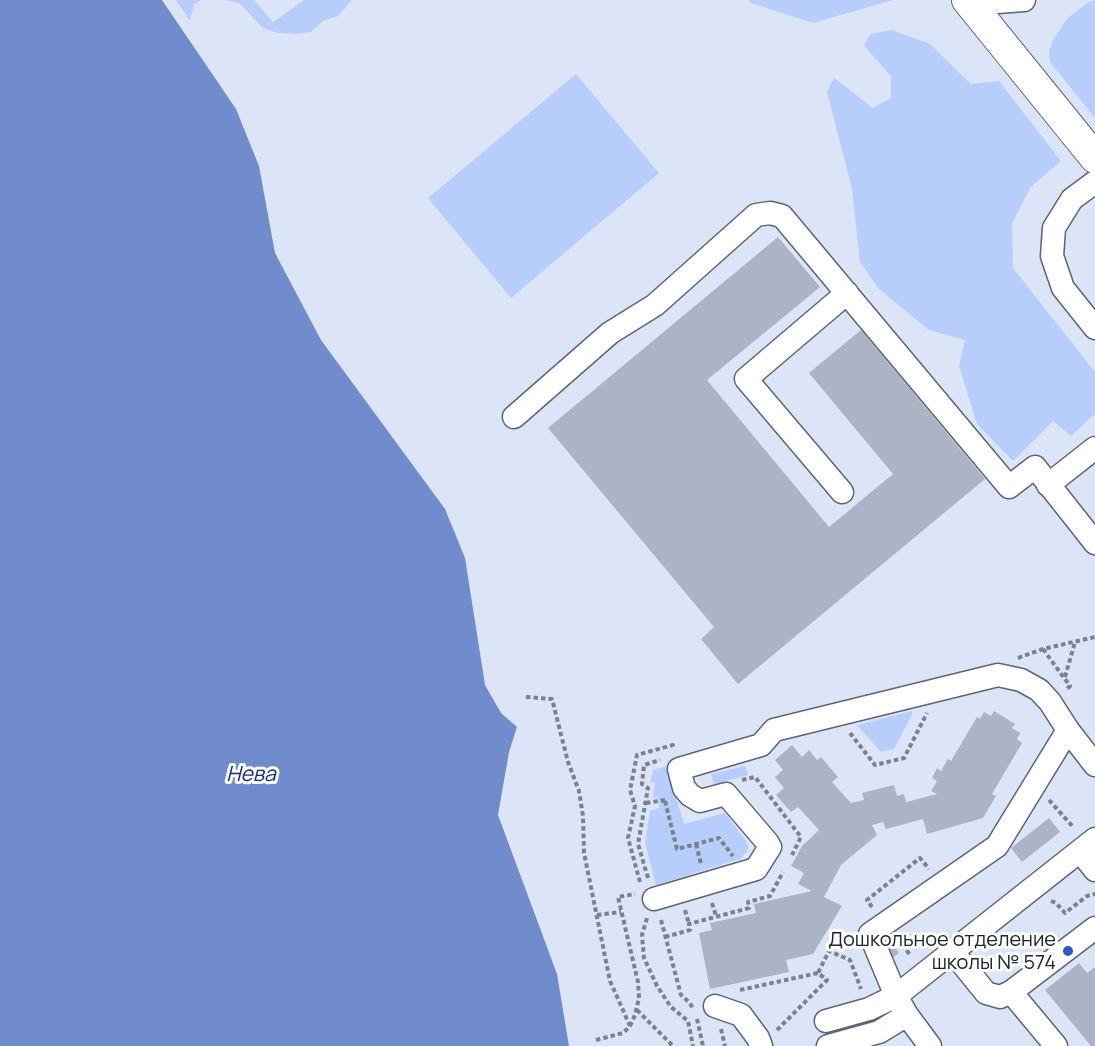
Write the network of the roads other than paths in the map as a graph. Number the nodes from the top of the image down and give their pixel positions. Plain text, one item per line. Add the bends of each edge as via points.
1 (1024, 0) edge
2 (969, 2) edge
3 (1095, 158) edge
4 (1095, 182) edge
5 (847, 293) junction
6 (1095, 328) edge
7 (514, 417) dead end
8 (1095, 448) edge
9 (1048, 485) junction
10 (842, 492) dead end
11 (1095, 543) edge
12 (1068, 730) junction
13 (1095, 765) edge
14 (1084, 841) edge
15 (1095, 870) edge
16 (646, 900) road end
17 (1095, 928) edge
18 (952, 951) junction
19 (1011, 992) junction
20 (896, 996) junction
21 (706, 1002) road end
22 (907, 1016) junction
23 (826, 1021) dead end
24 (765, 1036) edge
25 (828, 1046) edge
26 (930, 1046) edge
27 (1056, 1046) edge

1 - 2 lane
2 - 3 main road
4 - 6 lane via 1072,199 1054,228 1052,256 1063,288
5 - 7 lane via 782,216 756,215 655,305 610,333
5 - 9 lane via 1009,487 1035,467
5 - 10 lane via 746,379
8 - 9 lane
9 - 11 lane
12 - 13 lane
12 - 16 lane via 1039,690 1021,680 998,675 774,730 761,745 679,770 690,795 700,801 726,794 767,843 770,848 756,869
12 - 20 lane via 997,846 870,934
14 - 15 lane
14 - 18 lane
17 - 19 lane
18 - 19 lane via 986,993 1000,997
18 - 20 lane
19 - 27 lane
20 - 22 lane
20 - 23 lane via 869,1009
21 - 24 lane via 741,1015 758,1038
22 - 25 lane via 879,1032
22 - 26 lane

